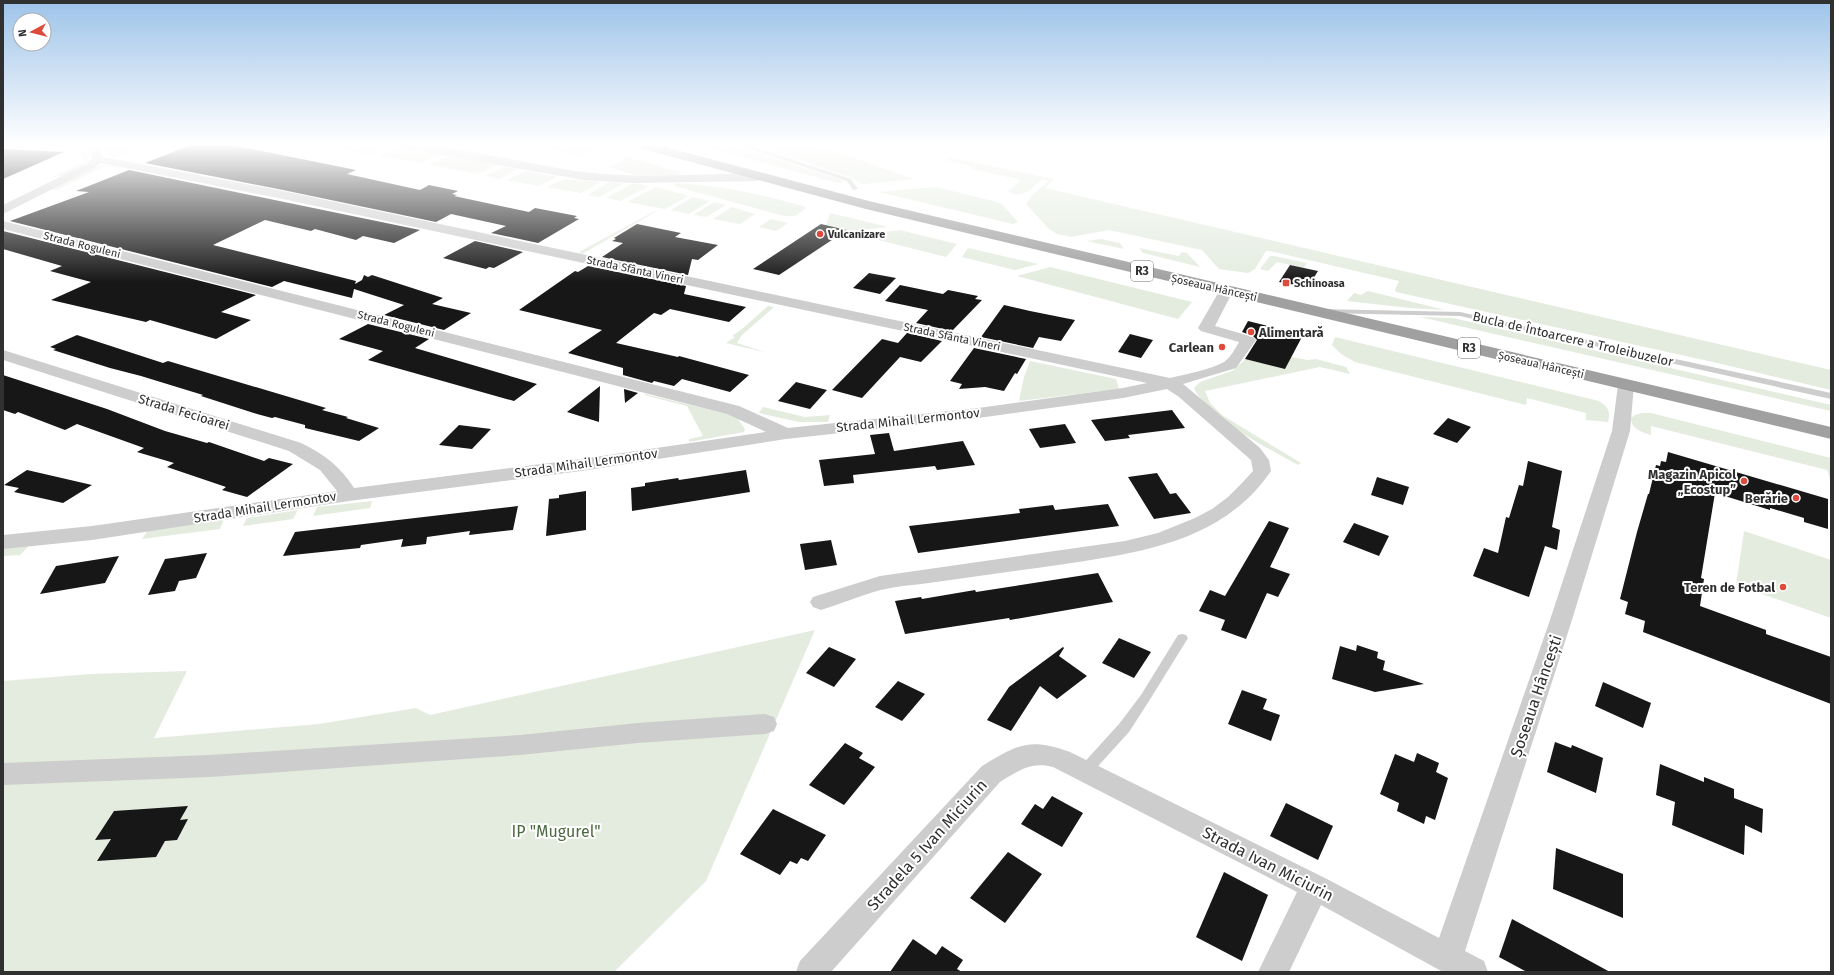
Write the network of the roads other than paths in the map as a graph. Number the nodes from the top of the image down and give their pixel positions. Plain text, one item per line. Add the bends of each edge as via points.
1 (40, 190) edge
2 (256, 190) edge
3 (809, 190) edge
4 (3, 196) edge
5 (29, 196) junction
6 (3, 210) edge
7 (3, 225) edge
8 (1226, 291) junction
9 (1311, 310) junction
10 (3, 355) edge
11 (1170, 384) junction
12 (1626, 385) junction
13 (1831, 396) edge
14 (1831, 433) edge
15 (786, 434) junction
16 (349, 495) junction
17 (3, 542) edge
18 (821, 602) dead end
19 (1182, 638) dead end
20 (765, 724) dead end
21 (1073, 765) junction
22 (3, 774) edge
23 (1315, 887) junction
24 (1448, 957) junction
25 (812, 972) edge
26 (1273, 972) edge
27 (1473, 972) edge

1 - 5 street
2 - 11 street, Strada Sfânta Vineri
3 - 8 highway, Șoseaua Hâncești / R3
4 - 5 street
5 - 6 street
7 - 15 street, Strada Roguleni via 733,410
8 - 9 highway, Șoseaua Hâncești / R3
8 - 11 street, Strada Mihail Lermontov via 1206,328 1248,340 1230,365
9 - 12 highway, Șoseaua Hâncești / R3
9 - 13 lane, Bucla de Întoarcere a Troleibuzelor via 1460,314
10 - 16 street, Strada Fecioarei via 295,447 314,456 339,478
11 - 15 street, Strada Mihail Lermontov via 978,413
11 - 18 street via 1185,393 1260,460 1262,470 1252,486 1219,513 1196,526 1125,548 880,583
12 - 14 highway, Șoseaua Hâncești / R3
12 - 24 street, Șoseaua Hâncești via 1621,431 1560,623
15 - 16 street, Strada Mihail Lermontov via 581,465
16 - 17 street, Strada Mihail Lermontov via 92,533
19 - 21 lane via 1146,698 1124,728
20 - 22 street via 520,745 210,766
21 - 23 street, Strada Ivan Miciurin
21 - 25 street, Stradela 5 Ivan Miciurin via 1042,754 1013,760 991,774
23 - 24 street, Strada Ivan Miciurin
23 - 26 street
24 - 27 street, Strada Ivan Miciurin

